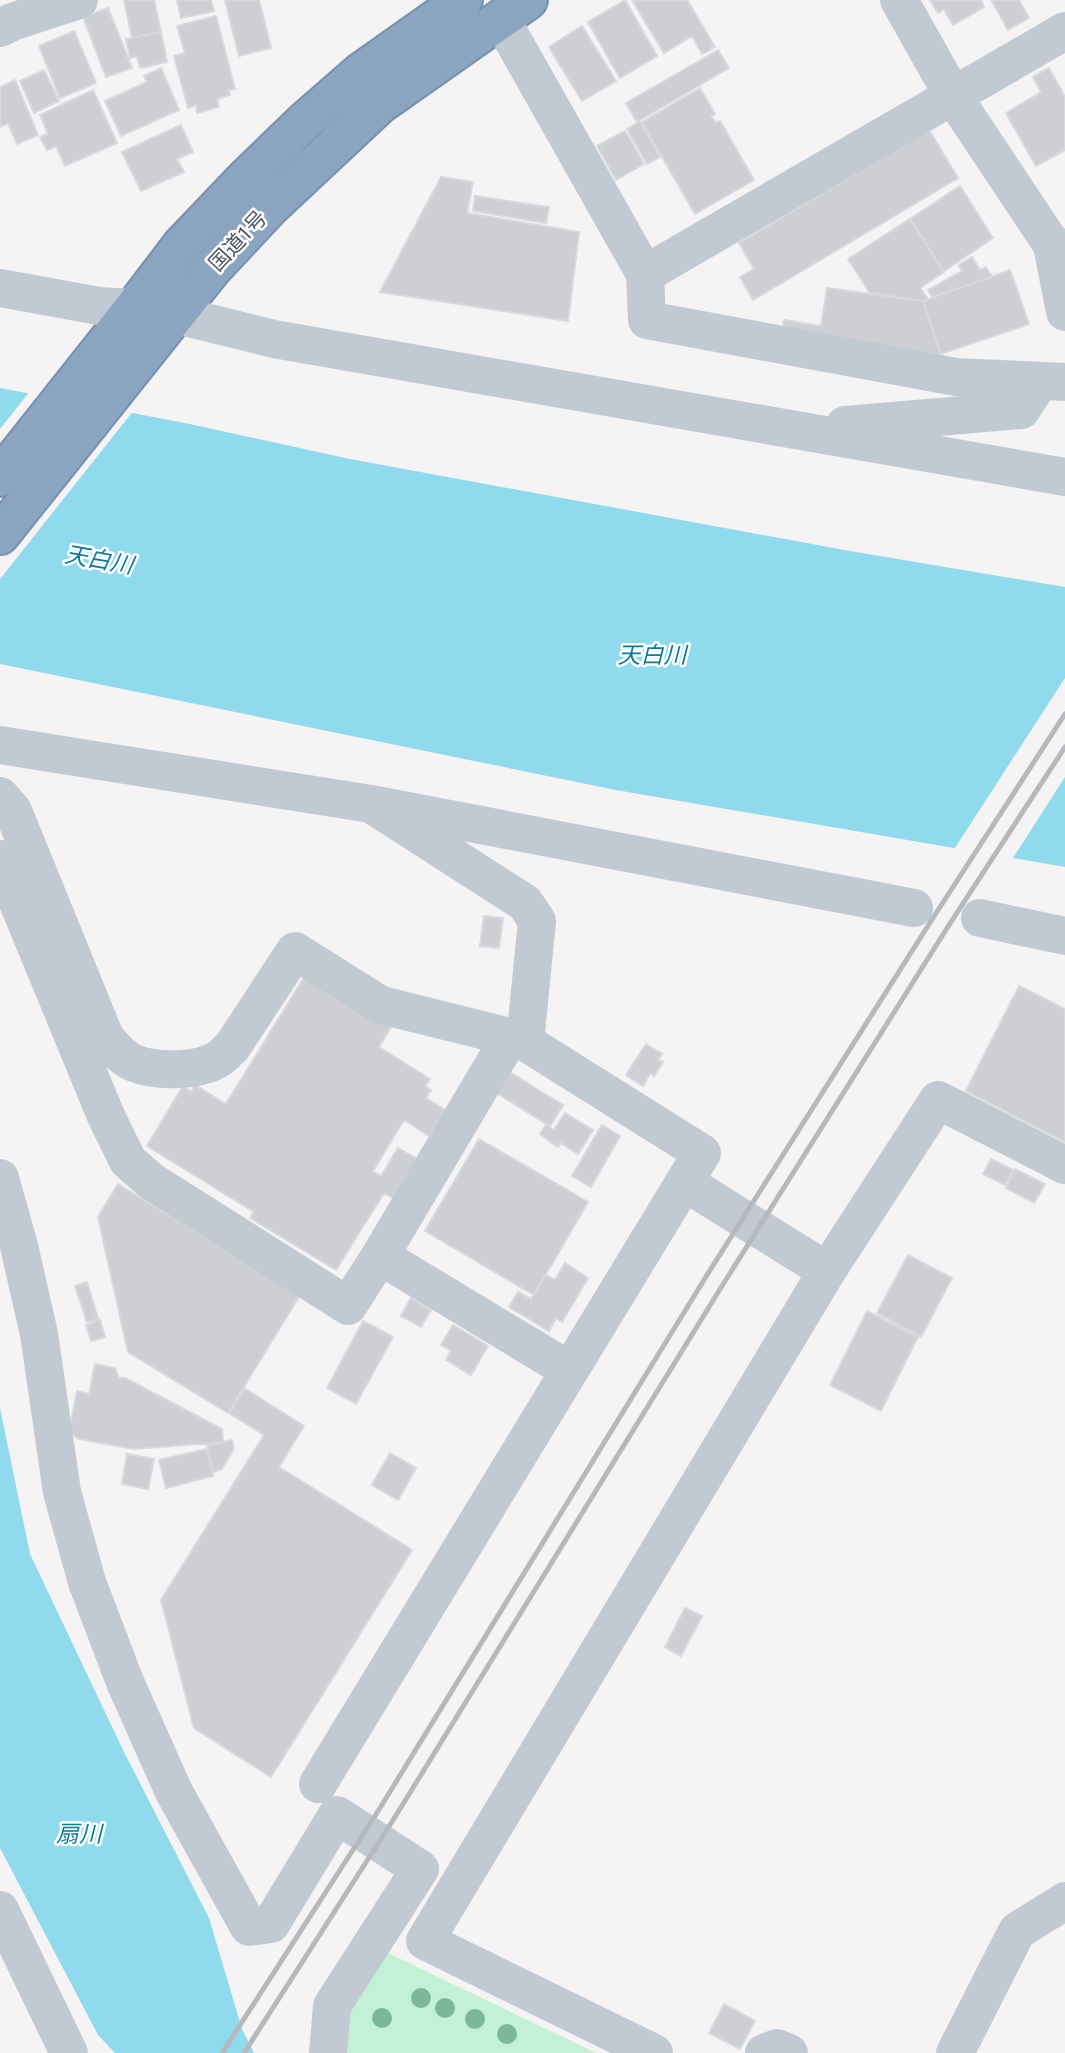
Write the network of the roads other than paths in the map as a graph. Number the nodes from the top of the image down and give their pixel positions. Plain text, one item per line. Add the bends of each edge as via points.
1 (79, 0) edge
2 (463, 0) edge
3 (899, 0) edge
4 (515, 9) edge
5 (5, 17) edge
6 (1065, 31) edge
7 (953, 96) junction
8 (1058, 247) edge
9 (645, 274) junction
10 (0, 288) edge
11 (1065, 312) edge
12 (149, 319) junction
13 (1052, 381) edge
14 (791, 429) junction
15 (0, 477) edge
16 (1065, 477) edge
17 (0, 535) edge
18 (0, 745) edge
19 (0, 796) edge
20 (371, 804) junction
21 (0, 859) edge
22 (914, 908) dead end
23 (980, 918) dead end
24 (1065, 936) edge
25 (517, 1040) junction
26 (1065, 1165) edge
27 (0, 1178) edge
28 (684, 1182) junction
29 (380, 1256) junction
30 (827, 1271) junction
31 (569, 1370) junction
32 (318, 1784) dead end
33 (1065, 1900) edge
34 (0, 1910) edge
35 (69, 2053) edge
36 (328, 2053) edge
37 (654, 2053) edge
38 (764, 2053) edge
39 (789, 2053) edge
40 (956, 2053) edge

1 - 5 street
2 - 12 highway, 国道1号 via 360,74 246,178 181,245
3 - 7 street
4 - 9 street
4 - 12 highway, 国道1号 via 380,104 212,268
6 - 7 street
7 - 8 street
7 - 9 street
8 - 11 street
9 - 13 street via 647,320 956,377
10 - 12 street
12 - 14 street
12 - 15 highway, 国道1号
12 - 17 highway, 国道1号
13 - 14 street via 1021,410
14 - 16 street
18 - 20 street
19 - 25 street via 13,811 105,1037 132,1062 180,1069 219,1058 232,1047 295,951 381,1005
20 - 22 street
20 - 25 street via 524,903 537,921
21 - 29 street via 128,1161 151,1181 348,1306
23 - 24 street
25 - 28 street via 702,1153
25 - 29 street
26 - 30 street via 938,1100
27 - 36 street via 39,1334 62,1492 87,1582 124,1682 174,1792 249,1927 271,1924 337,1815 420,1868 332,2006
28 - 30 street
28 - 31 street
29 - 31 street
30 - 37 street via 425,1941
31 - 32 street
33 - 40 street via 1017,1931
34 - 35 street
38 - 39 street via 777,2048

